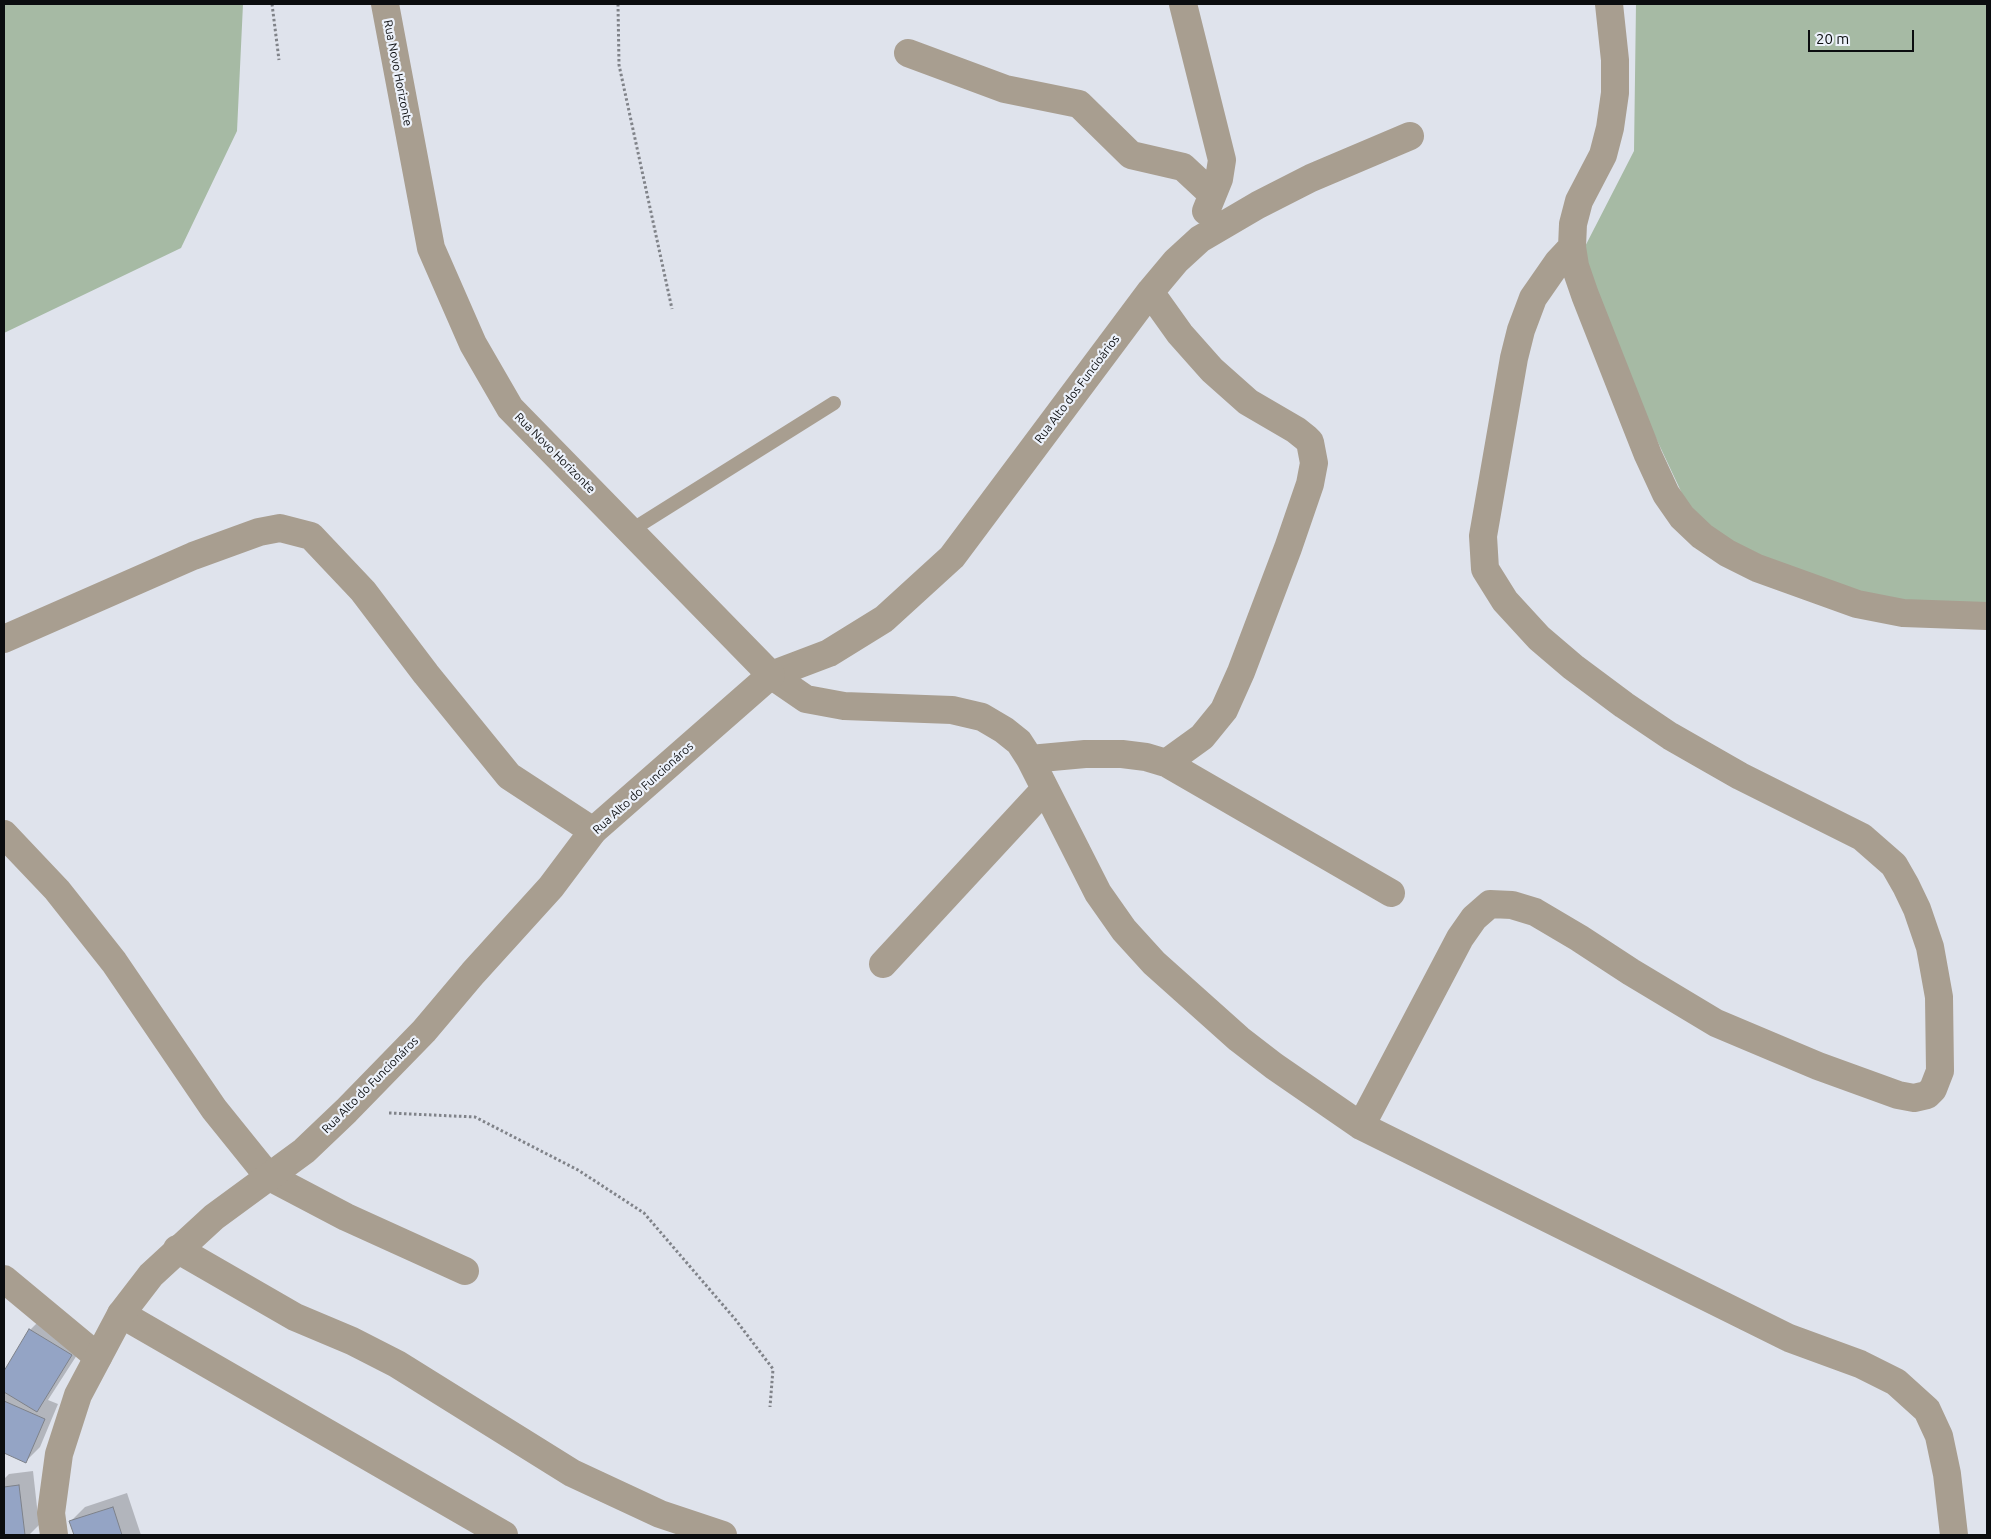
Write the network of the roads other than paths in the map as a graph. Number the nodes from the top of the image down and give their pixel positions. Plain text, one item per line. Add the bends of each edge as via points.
1 (385, 4) edge
2 (1183, 4) edge
3 (1609, 4) edge
4 (908, 53) dead end
5 (1410, 136) dead end
6 (1212, 194) junction
7 (1200, 239) junction
8 (1572, 247) junction
9 (1150, 292) junction
10 (834, 403) dead end
11 (630, 531) junction
12 (1987, 616) edge
13 (4, 639) edge
14 (771, 675) junction
15 (1030, 758) junction
16 (1166, 763) junction
17 (1046, 789) junction
18 (593, 831) junction
19 (4, 834) edge
20 (1390, 893) dead end
21 (883, 964) dead end
22 (1361, 1126) junction
23 (268, 1176) junction
24 (177, 1249) junction
25 (465, 1271) dead end
26 (4, 1280) edge
27 (121, 1314) junction
28 (98, 1357) junction
29 (54, 1535) edge
30 (504, 1535) edge
31 (723, 1535) edge
32 (1954, 1535) edge

1 - 11 street, Rua Novo Horizonte via 431,248 473,344 510,408
2 - 6 street via 1222,160
3 - 8 street via 1615,60 1610,128 1603,155 1579,202 1573,224
4 - 6 street via 1005,89 1079,104 1131,155 1183,167
5 - 7 street, Rua Alto dos Funcioários via 1311,178
6 - 7 street
7 - 9 street, Rua Alto dos Funcioários
8 - 12 street via 1582,288 1648,455 1666,494 1682,517 1702,536 1757,568 1857,604 1903,612
8 - 22 street via 1533,298 1521,330 1483,536 1485,569 1505,602 1539,638 1573,668 1624,705 1740,776 1862,838 1894,865 1917,910 1930,947 1939,997 1940,1071 1933,1089 1927,1095 1914,1098 1818,1066 1716,1023 1535,912 1512,904 1490,904 1474,918 1460,938
9 - 14 street, Rua Alto dos Funcioários via 952,557 884,619 829,653
9 - 16 street via 1190,347 1212,370 1248,402 1310,442 1314,463 1310,484 1281,566 1224,710 1202,737
10 - 11 lane
11 - 14 street, Rua Novo Horizonte
13 - 18 street via 194,556 259,532 280,528 310,536 363,591 509,776
14 - 15 street, Rua Novo Horizonte via 806,699 844,706 952,710 982,717 1019,742
14 - 18 street, Rua Alto do Funcionáros
15 - 16 street via 1122,754 1146,756
15 - 17 street, Rua Novo Horizonte
16 - 20 street
17 - 21 street
17 - 22 street, Rua Novo Horizonte via 1098,893 1124,930 1154,963 1260,1056
18 - 23 street, Rua Alto do Funcionáros via 551,887 424,1031 346,1112 304,1151
19 - 23 street via 57,890 114,962 214,1109
22 - 32 street, Rua Novo Horizonte via 1789,1338 1860,1364 1896,1382 1927,1410 1939,1436
23 - 24 street, Rua Alto do Funcionáros
23 - 25 street
24 - 27 street, Rua Alto do Funcionáros via 151,1275
24 - 31 street via 295,1318 397,1364 572,1473 660,1514
26 - 28 street
27 - 28 street, Rua Alto do Funcionáros
27 - 30 street
28 - 29 street, Rua Alto do Funcionáros via 78,1395 59,1454 51,1513

